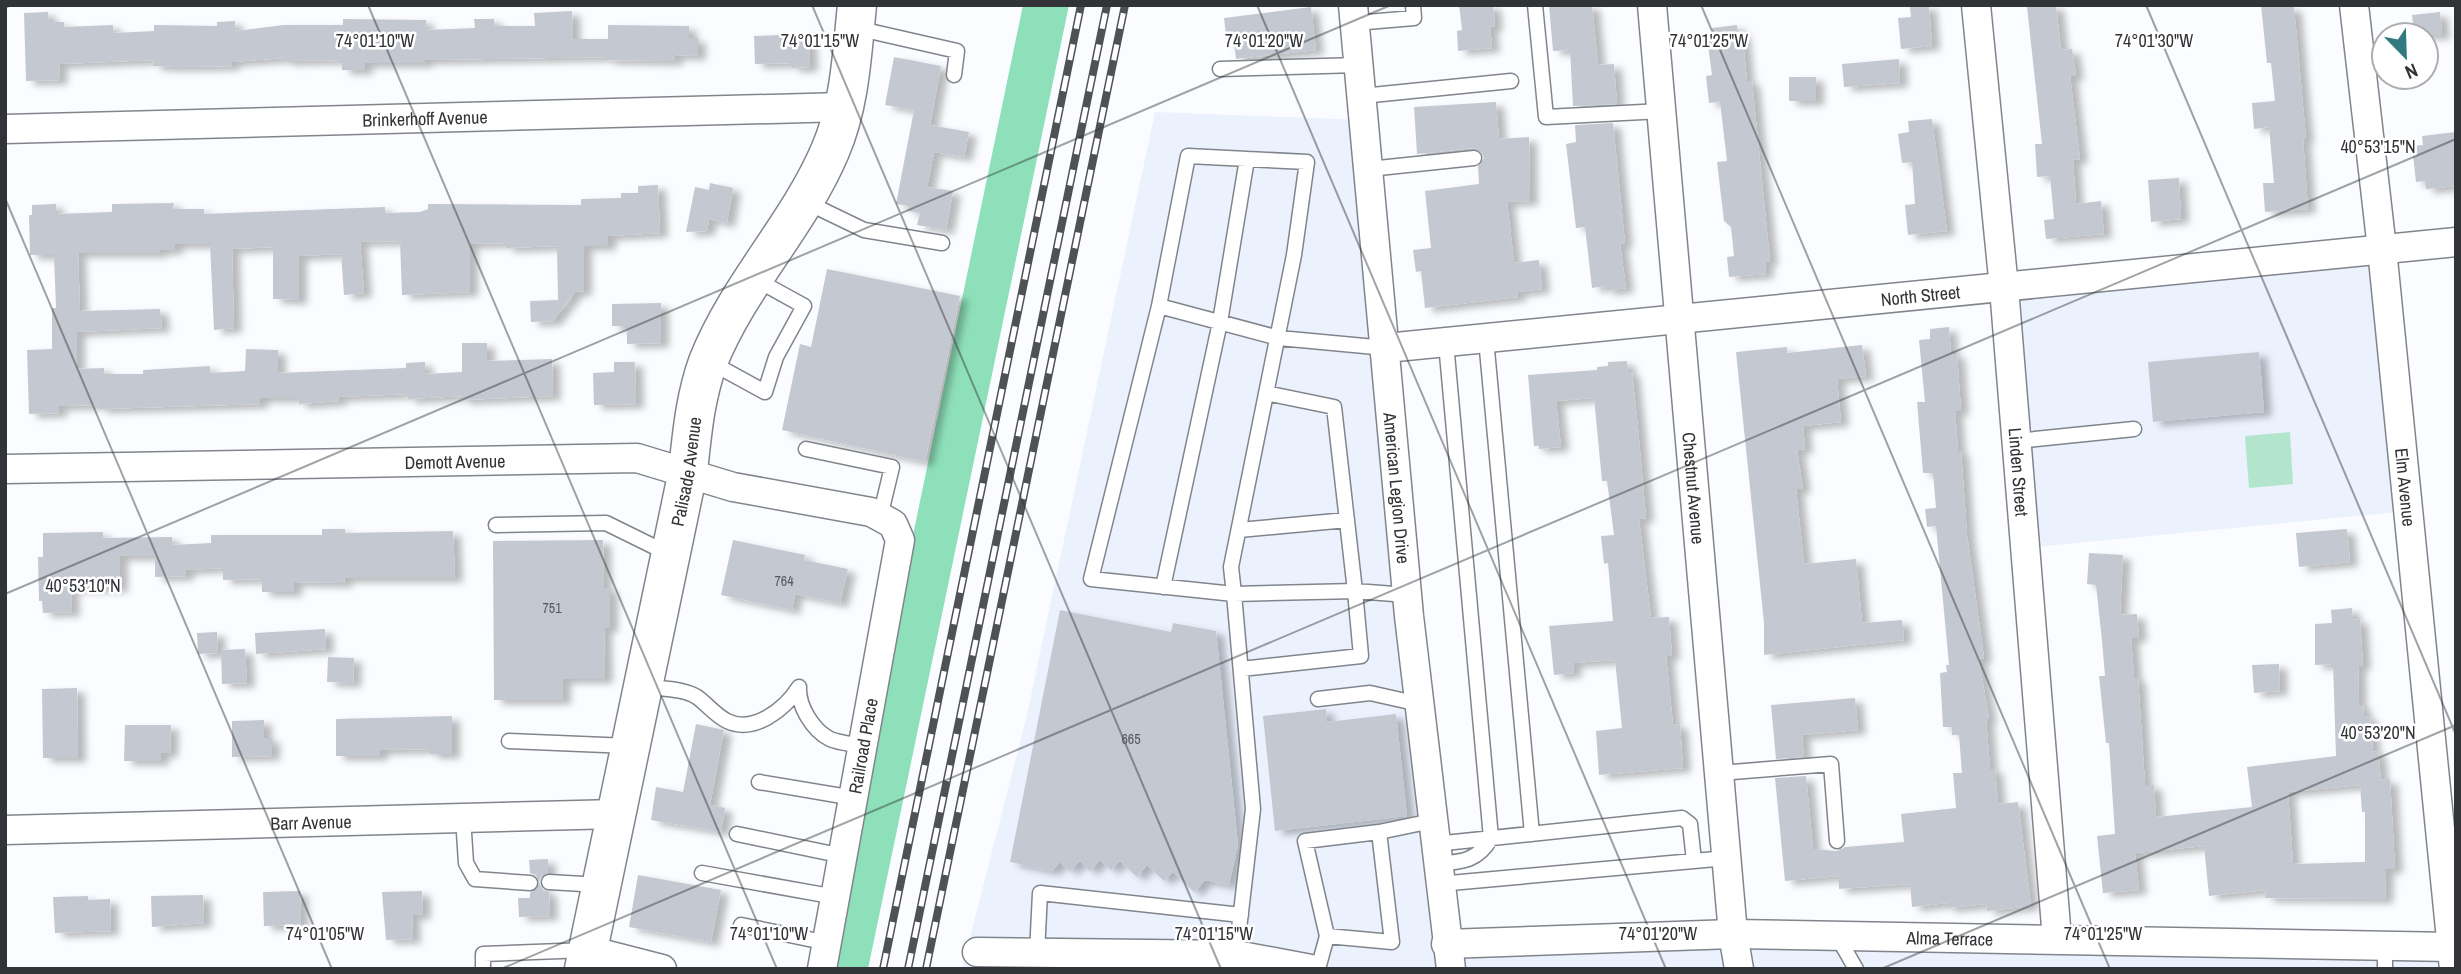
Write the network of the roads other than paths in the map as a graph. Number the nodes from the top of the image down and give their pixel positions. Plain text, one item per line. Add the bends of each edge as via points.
1 (1413, 5) edge
2 (1535, 5) edge
3 (1652, 5) edge
4 (1976, 5) edge
5 (2354, 5) edge
6 (1354, 14) edge
7 (856, 17) edge
8 (1359, 65) junction
9 (1220, 69) dead end
10 (954, 75) dead end
11 (1511, 81) dead end
12 (1362, 96) junction
13 (844, 107) junction
14 (1662, 111) junction
15 (5, 129) edge
16 (1247, 159) junction
17 (1474, 159) dead end
18 (1369, 169) junction
19 (805, 202) junction
20 (2456, 242) edge
21 (942, 243) dead end
22 (2382, 249) junction
23 (755, 279) junction
24 (2004, 288) junction
25 (1159, 306) junction
26 (1682, 321) junction
27 (1220, 322) junction
28 (1279, 338) junction
29 (1486, 339) junction
30 (1446, 343) junction
31 (1387, 348) junction
32 (709, 361) junction
33 (1266, 393) junction
34 (2134, 429) dead end
35 (2016, 441) junction
36 (806, 449) dead end
37 (5, 469) edge
38 (688, 471) junction
39 (1347, 520) junction
40 (887, 521) junction
41 (496, 525) dead end
42 (1239, 530) junction
43 (670, 555) junction
44 (1163, 587) junction
45 (1355, 591) junction
46 (1234, 594) junction
47 (1407, 595) junction
48 (1241, 669) junction
49 (643, 686) junction
50 (1318, 699) dead end
51 (1419, 704) junction
52 (509, 741) dead end
53 (631, 746) junction
54 (863, 746) junction
55 (1720, 774) junction
56 (759, 782) dead end
57 (854, 798) junction
58 (617, 814) junction
59 (463, 818) junction
60 (5, 830) edge
61 (1379, 832) junction
62 (737, 834) dead end
63 (1532, 834) junction
64 (1491, 838) junction
65 (1837, 841) dead end
66 (1436, 853) junction
67 (844, 856) junction
68 (1727, 858) junction
69 (1694, 861) junction
70 (702, 873) dead end
71 (549, 882) dead end
72 (530, 883) dead end
73 (602, 885) junction
74 (836, 897) junction
75 (1241, 915) junction
76 (741, 925) dead end
77 (1733, 934) junction
78 (1327, 936) junction
79 (1837, 936) junction
80 (2057, 939) junction
81 (977, 952) dead end
82 (1037, 953) junction
83 (1236, 955) junction
84 (825, 956) edge
85 (1449, 956) edge
86 (2385, 957) edge
87 (2453, 958) edge
88 (586, 960) edge
89 (483, 969) edge
90 (662, 969) edge
91 (1311, 969) edge
92 (1318, 969) edge
93 (1739, 969) edge
94 (1856, 969) edge

1 - 6 lane via 1414,18
2 - 14 lane via 1546,117
3 - 14 street, Chestnut Avenue
4 - 24 street, Linden Street
5 - 22 street, Elm Avenue
6 - 8 street, American Legion Drive
7 - 10 lane via 957,51
7 - 13 street, Palisade Avenue
8 - 9 lane
8 - 12 street, American Legion Drive
11 - 12 lane
12 - 18 street, American Legion Drive
13 - 15 street, Brinkerhoff Avenue
13 - 19 street, Palisade Avenue via 831,148
14 - 26 street, Chestnut Avenue
16 - 25 lane via 1188,156
16 - 27 lane
16 - 28 lane via 1307,162
17 - 18 lane
18 - 31 street, American Legion Drive
19 - 21 lane via 864,230
19 - 23 street, Palisade Avenue
20 - 22 street, North Street
22 - 24 street, North Street
22 - 87 street, Elm Avenue
23 - 32 street, Palisade Avenue
23 - 32 lane via 804,306 776,357 765,393
24 - 26 street, North Street
24 - 35 street, Linden Street
25 - 27 lane
25 - 44 lane via 1091,579
26 - 29 street, North Street
26 - 55 street, Chestnut Avenue
27 - 28 lane
27 - 44 lane
28 - 31 lane
28 - 33 lane
29 - 30 street, North Street
29 - 63 lane
30 - 31 street, North Street
30 - 64 lane
31 - 47 street, American Legion Drive
32 - 38 street, Palisade Avenue via 695,403
33 - 39 lane via 1334,407
33 - 42 lane
34 - 35 lane
35 - 80 street, Linden Street
36 - 40 lane via 892,467
37 - 38 street, Demott Avenue via 638,458
38 - 40 street, Demott Avenue via 709,482 871,512
38 - 43 street, Palisade Avenue
39 - 42 lane
39 - 45 lane
40 - 54 street, Railroad Place via 900,540
41 - 43 lane via 606,523
42 - 46 lane via 1231,568
43 - 49 street, Palisade Avenue
44 - 46 lane
45 - 46 lane
45 - 47 lane
45 - 48 lane via 1361,656
46 - 48 lane
47 - 51 street, American Legion Drive
48 - 75 lane via 1253,809
49 - 53 street, Palisade Avenue
49 - 54 lane via 695,696 738,724 766,719 799,687 800,702 821,733
50 - 51 lane via 1370,694
51 - 66 street, American Legion Drive
52 - 53 lane
53 - 58 street, Palisade Avenue
54 - 57 street, Railroad Place
55 - 65 lane via 1831,764
55 - 68 street, Chestnut Avenue
56 - 57 lane
57 - 67 street, Railroad Place
58 - 59 street, Barr Avenue
58 - 73 street, Palisade Avenue
59 - 60 street, Barr Avenue
59 - 72 lane via 466,863 475,879
61 - 66 lane
61 - 78 lane via 1305,841
61 - 78 lane via 1392,942
62 - 67 lane
63 - 64 lane
63 - 69 lane via 1682,818 1690,824
64 - 66 lane
64 - 66 lane via 1470,861
66 - 69 lane
66 - 85 street, American Legion Drive
67 - 74 street, Railroad Place
68 - 69 lane
68 - 77 street, Chestnut Avenue
70 - 74 lane
71 - 73 lane
73 - 88 street, Palisade Avenue
74 - 84 street, Railroad Place
75 - 82 lane via 1040,893
75 - 83 lane
76 - 84 lane
77 - 79 street, Alma Terrace
77 - 85 street, Alma Terrace
77 - 93 street, Chestnut Avenue
78 - 92 lane
79 - 80 street, Alma Terrace
79 - 94 lane
80 - 86 street, Alma Terrace
81 - 82 street
82 - 83 street
83 - 91 street
86 - 87 street, Alma Terrace
88 - 89 lane via 483,954
88 - 90 street

